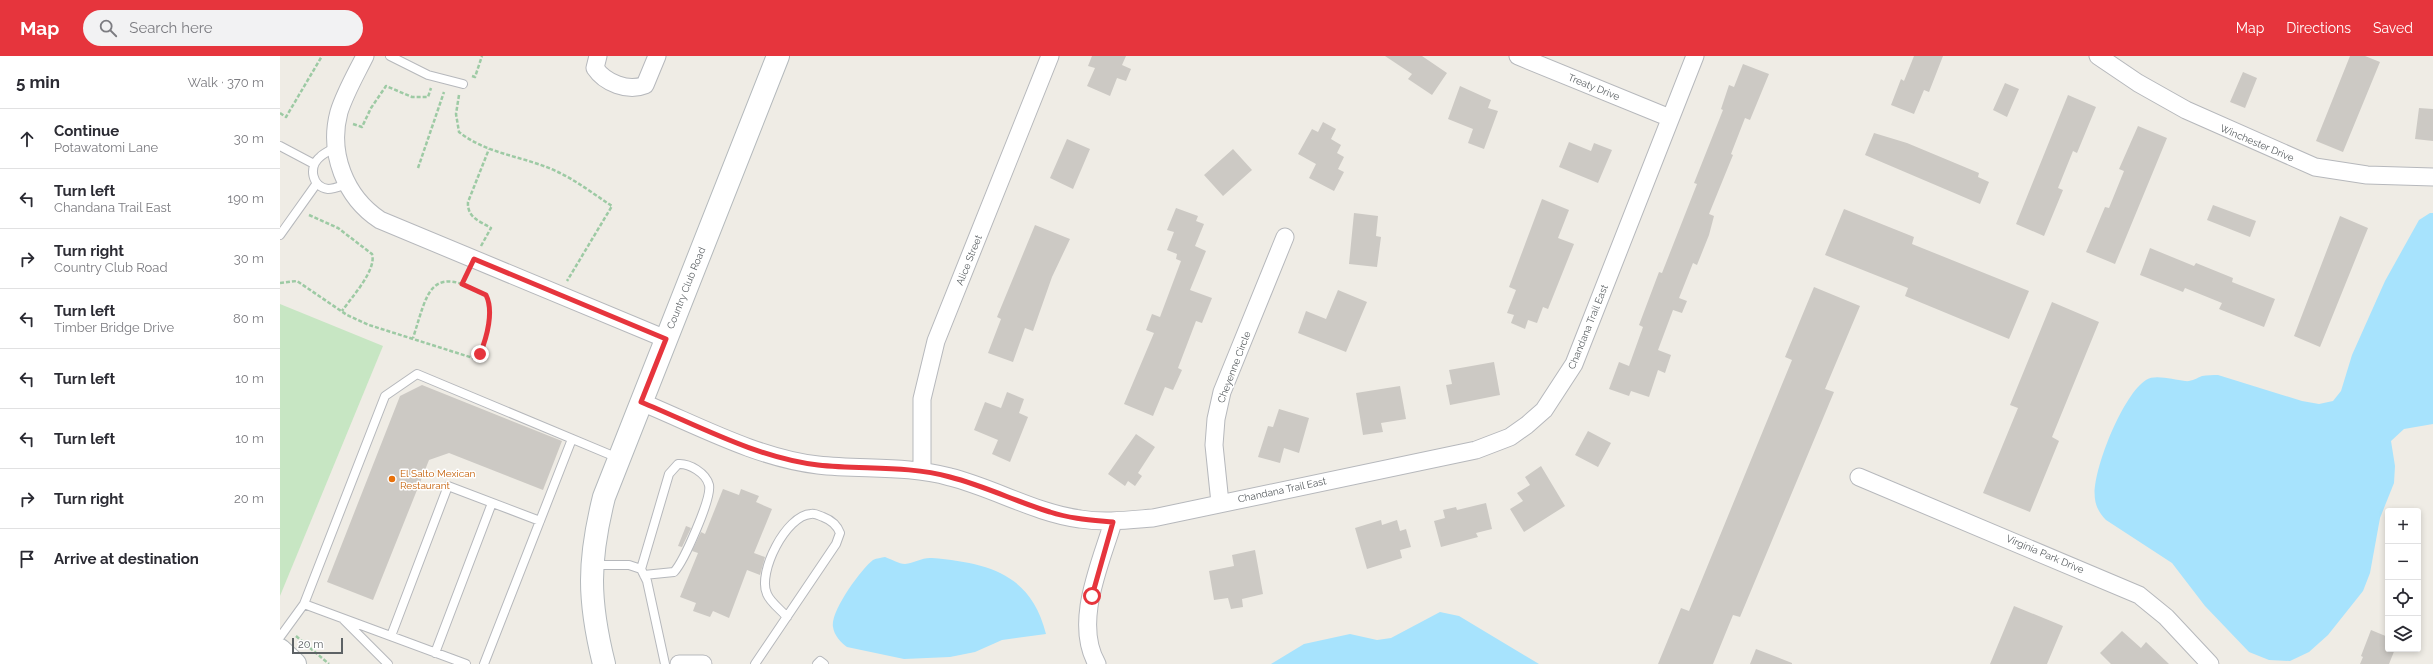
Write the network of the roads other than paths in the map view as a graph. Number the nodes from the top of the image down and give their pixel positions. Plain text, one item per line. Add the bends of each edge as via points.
1 (365, 56) edge
2 (390, 56) edge
3 (598, 56) edge
4 (657, 56) edge
5 (778, 56) edge
6 (1050, 56) edge
7 (1518, 56) edge
8 (1695, 56) edge
9 (2098, 56) edge
10 (464, 84) road end
11 (1670, 118) junction
12 (280, 146) edge
13 (336, 147) junction
14 (314, 164) junction
15 (2433, 177) edge
16 (317, 184) junction
17 (347, 184) junction
18 (280, 235) edge
19 (1285, 237) dead end
20 (666, 339) junction
21 (641, 402) junction
22 (572, 439) junction
23 (618, 458) junction
24 (922, 471) junction
25 (1859, 477) dead end
26 (492, 503) junction
27 (1220, 503) junction
28 (540, 521) junction
29 (1113, 522) junction
30 (591, 565) junction
31 (642, 572) junction
32 (304, 604) junction
33 (787, 617) junction
34 (342, 618) junction
35 (391, 636) junction
36 (280, 637) edge
37 (280, 650) edge
38 (435, 653) junction
39 (295, 664) edge
40 (388, 664) edge
41 (466, 664) edge
42 (484, 664) edge
43 (604, 664) edge
44 (665, 664) edge
45 (679, 664) edge
46 (703, 664) edge
47 (755, 664) edge
48 (817, 664) edge
49 (824, 664) edge
50 (1097, 664) edge
51 (2210, 664) edge

1 - 13 street via 342,103 337,120
2 - 10 lane via 434,76
3 - 4 street via 595,68 599,74 612,82 638,88 645,85
5 - 20 street, Country Club Road
6 - 24 street, Alice Street via 936,341 922,399
7 - 11 street, Treaty Drive
8 - 11 street, Chandana Trail East
9 - 15 street, Winchester Drive via 2138,83 2186,110 2315,167 2367,175
11 - 27 street, Chandana Trail East via 1574,364 1544,410 1527,425 1510,437 1476,450
12 - 14 lane
13 - 14 lane via 319,157
13 - 17 street
14 - 16 lane via 313,175
16 - 17 lane via 328,189
16 - 18 lane
17 - 20 street via 358,202 380,220
19 - 27 street, Cheyenne Circle via 1222,392 1214,445
20 - 21 street, Country Club Road
21 - 23 street, Country Club Road
21 - 24 street, Chandana Trail East via 737,442 785,458 817,465
22 - 23 lane
22 - 28 lane
22 - 32 lane via 417,374 386,396
23 - 30 street, Country Club Road via 594,536
24 - 29 street, Chandana Trail East via 980,486 1051,512 1080,519
25 - 51 street, Virginia Park Drive via 2139,595 2166,617
26 - 28 lane
26 - 35 lane via 448,486
26 - 38 lane
27 - 29 street, Chandana Trail East via 1153,518
28 - 42 lane
29 - 50 street via 1092,596 1088,622 1090,645
30 - 31 lane via 629,565
30 - 43 street, Country Club Road via 596,632
31 - 31 lane via 674,572 681,564 695,530 708,495 709,484 703,475 686,463 678,464 669,474
31 - 44 lane via 647,581
32 - 34 lane
32 - 36 lane
33 - 33 lane via 836,544 840,533 829,520 812,514 796,519 780,538 763,582 767,595
33 - 47 lane
34 - 35 lane
34 - 40 lane
35 - 38 lane
37 - 39 street
38 - 41 lane
45 - 46 street
48 - 49 lane via 820,661

